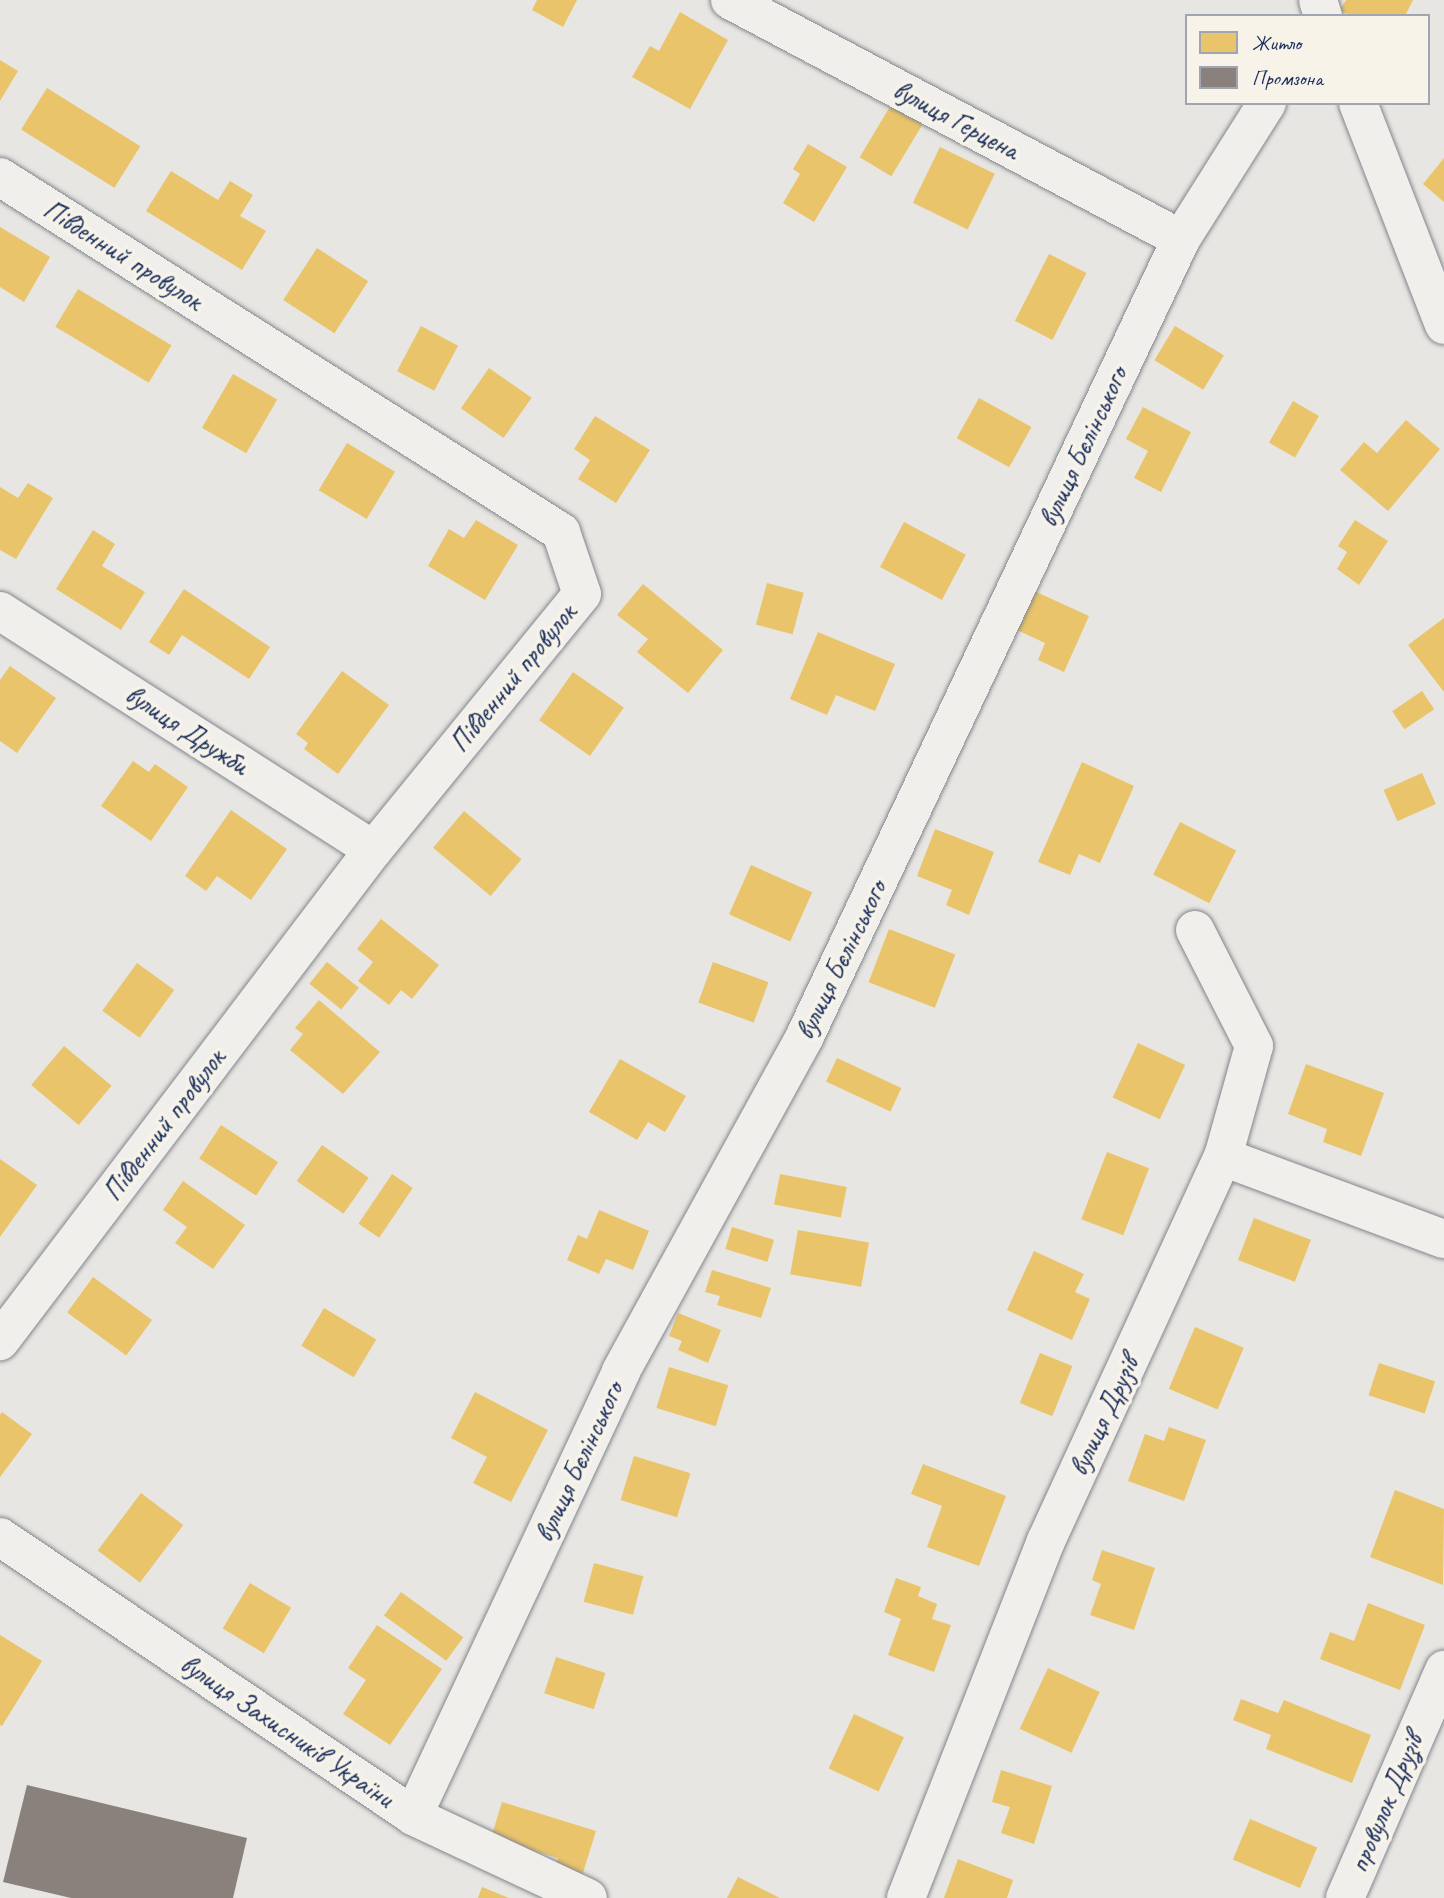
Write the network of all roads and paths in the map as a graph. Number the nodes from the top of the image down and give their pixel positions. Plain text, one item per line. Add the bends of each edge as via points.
1 (730, 0) edge
2 (1266, 105) edge
3 (1358, 105) edge
4 (0, 177) edge
5 (1181, 239) junction
6 (1444, 325) edge
7 (1, 613) edge
8 (373, 850) junction
9 (1195, 930) dead end
10 (1223, 1157) junction
11 (1444, 1239) edge
12 (0, 1341) edge
13 (0, 1537) edge
14 (1444, 1670) edge
15 (413, 1816) junction
16 (588, 1898) edge
17 (906, 1898) edge
18 (1345, 1898) edge

1 - 5 street, вулиця Герцена
2 - 5 street, вулиця Бєлінського
3 - 6 street
4 - 8 street, Південний провулок via 561,532 582,594
5 - 15 street, вулиця Бєлінського via 805,1037 621,1371
7 - 8 street, вулиця Дружби
8 - 12 street, Південний провулок
9 - 10 street, вулиця Друзів via 1254,1046
10 - 11 street
10 - 17 street, вулиця Друзів via 1046,1541
13 - 15 street, вулиця Захисників України
14 - 18 street, провулок Друзів
15 - 16 street, вулиця Захисників України

